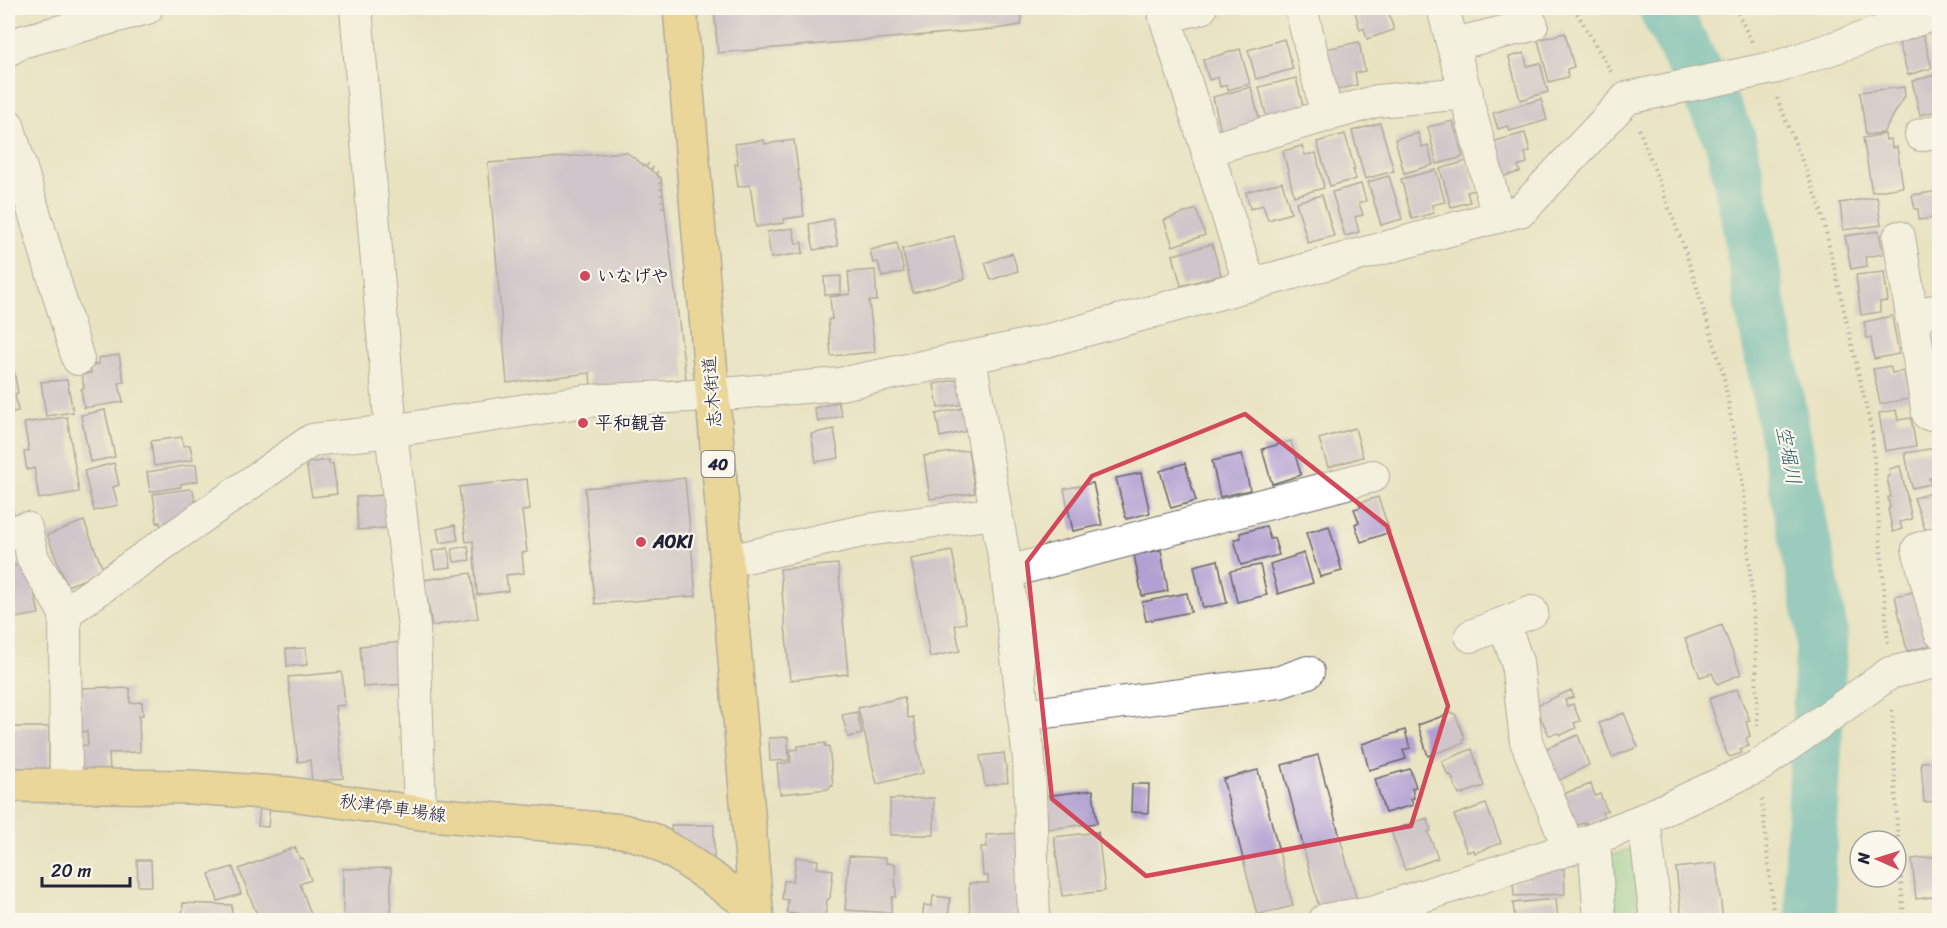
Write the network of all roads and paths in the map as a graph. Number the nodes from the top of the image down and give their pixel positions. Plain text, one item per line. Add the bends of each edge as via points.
1 (147, 8) edge
2 (356, 8) edge
3 (680, 8) edge
4 (1200, 8) edge
5 (1301, 8) edge
6 (1443, 8) edge
7 (1574, 8) edge
8 (1934, 11) edge
9 (1532, 24) dead end
10 (1454, 44) junction
11 (8, 50) edge
12 (1772, 68) junction
13 (1467, 93) junction
14 (1627, 98) junction
15 (1327, 116) junction
16 (8, 125) edge
17 (1208, 150) junction
18 (642, 165) dead end
19 (663, 209) dead end
20 (1498, 217) junction
21 (1899, 237) dead end
22 (1250, 285) junction
23 (1925, 312) edge
24 (970, 357) junction
25 (78, 359) dead end
26 (712, 395) junction
27 (1928, 414) dead end
28 (391, 431) junction
29 (1373, 476) dead end
30 (996, 513) junction
31 (17, 530) edge
32 (1940, 542) edge
33 (728, 561) junction
34 (1007, 573) junction
35 (65, 613) junction
36 (1940, 632) edge
37 (1470, 636) dead end
38 (1940, 661) edge
39 (1308, 672) dead end
40 (1890, 674) junction
41 (1024, 716) junction
42 (1759, 766) junction
43 (8, 785) edge
44 (66, 786) junction
45 (420, 813) junction
46 (1644, 819) junction
47 (1581, 844) junction
48 (762, 917) edge
49 (1034, 921) edge
50 (1325, 921) edge
51 (1600, 921) edge
52 (1656, 921) edge
53 (1774, 921) edge
54 (1904, 921) edge

1 - 11 street via 21,42
2 - 28 street
3 - 26 main road, 志木街道 / 40
4 - 17 street via 1166,17
5 - 15 street
6 - 10 street
7 - 14 path
8 - 12 street
9 - 10 street
10 - 13 street
12 - 14 street
12 - 40 path via 1820,206 1872,432
13 - 15 street via 1377,101
13 - 20 street
14 - 20 street via 1522,210
14 - 42 path via 1685,250 1723,372 1743,491 1755,637
15 - 17 street
16 - 25 street
17 - 22 street
18 - 19 path via 646,163 659,174
20 - 22 street
21 - 23 street
22 - 24 street via 1042,342
23 - 27 street
24 - 26 street via 840,384
24 - 30 street
26 - 28 street via 585,401
26 - 33 main road, 志木街道 / 40
28 - 35 street via 312,440
28 - 45 street via 414,627
29 - 34 street
30 - 33 street via 867,530
30 - 34 street
31 - 35 street
32 - 36 street via 1918,549
33 - 48 main road, 志木街道 / 40
34 - 41 street
35 - 44 street
37 - 47 street via 1518,617 1517,662 1526,741
38 - 40 street
39 - 41 street via 1280,682
40 - 42 street
40 - 54 path
41 - 49 street
42 - 46 street
42 - 53 path
43 - 44 main road, 秋津停車場線
44 - 45 main road, 秋津停車場線 via 190,787 291,794
45 - 48 main road, 秋津停車場線 via 623,831 641,836 680,856
46 - 47 street
46 - 52 street
47 - 50 street via 1376,911
47 - 51 street

